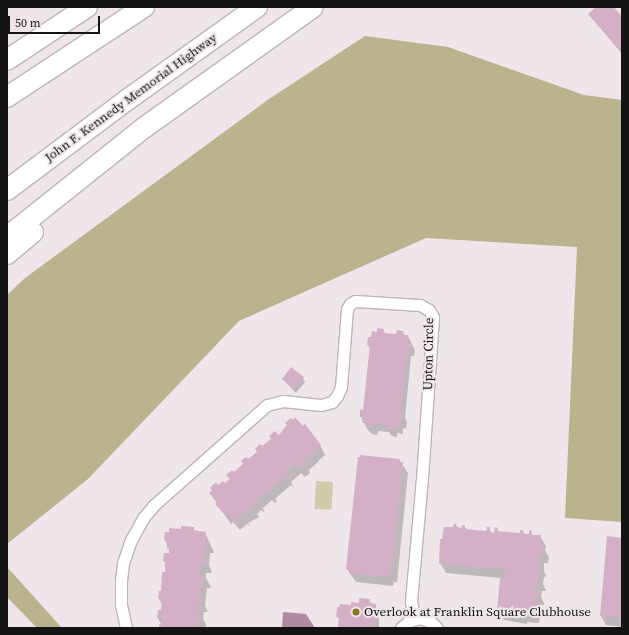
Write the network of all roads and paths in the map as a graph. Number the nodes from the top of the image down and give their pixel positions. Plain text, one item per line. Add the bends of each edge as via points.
1 (87, 7) edge
2 (144, 7) edge
3 (257, 7) edge
4 (313, 7) edge
5 (7, 60) edge
6 (225, 72) junction
7 (7, 97) edge
8 (7, 190) edge
9 (7, 237) edge
10 (7, 254) edge
11 (415, 618) junction
12 (126, 628) edge
13 (401, 628) edge
14 (437, 628) edge

1 - 5 highway
2 - 7 highway
3 - 8 highway, John F. Kennedy Memorial Highway
4 - 6 highway
6 - 9 highway via 145,127
6 - 10 highway
11 - 12 street, Upton Circle via 411,602 433,317 429,310 420,305 355,301 347,309 341,387 332,402 321,405 284,401 267,405 154,505 144,517 131,540 123,563 121,604
11 - 13 street
11 - 14 street via 427,620

